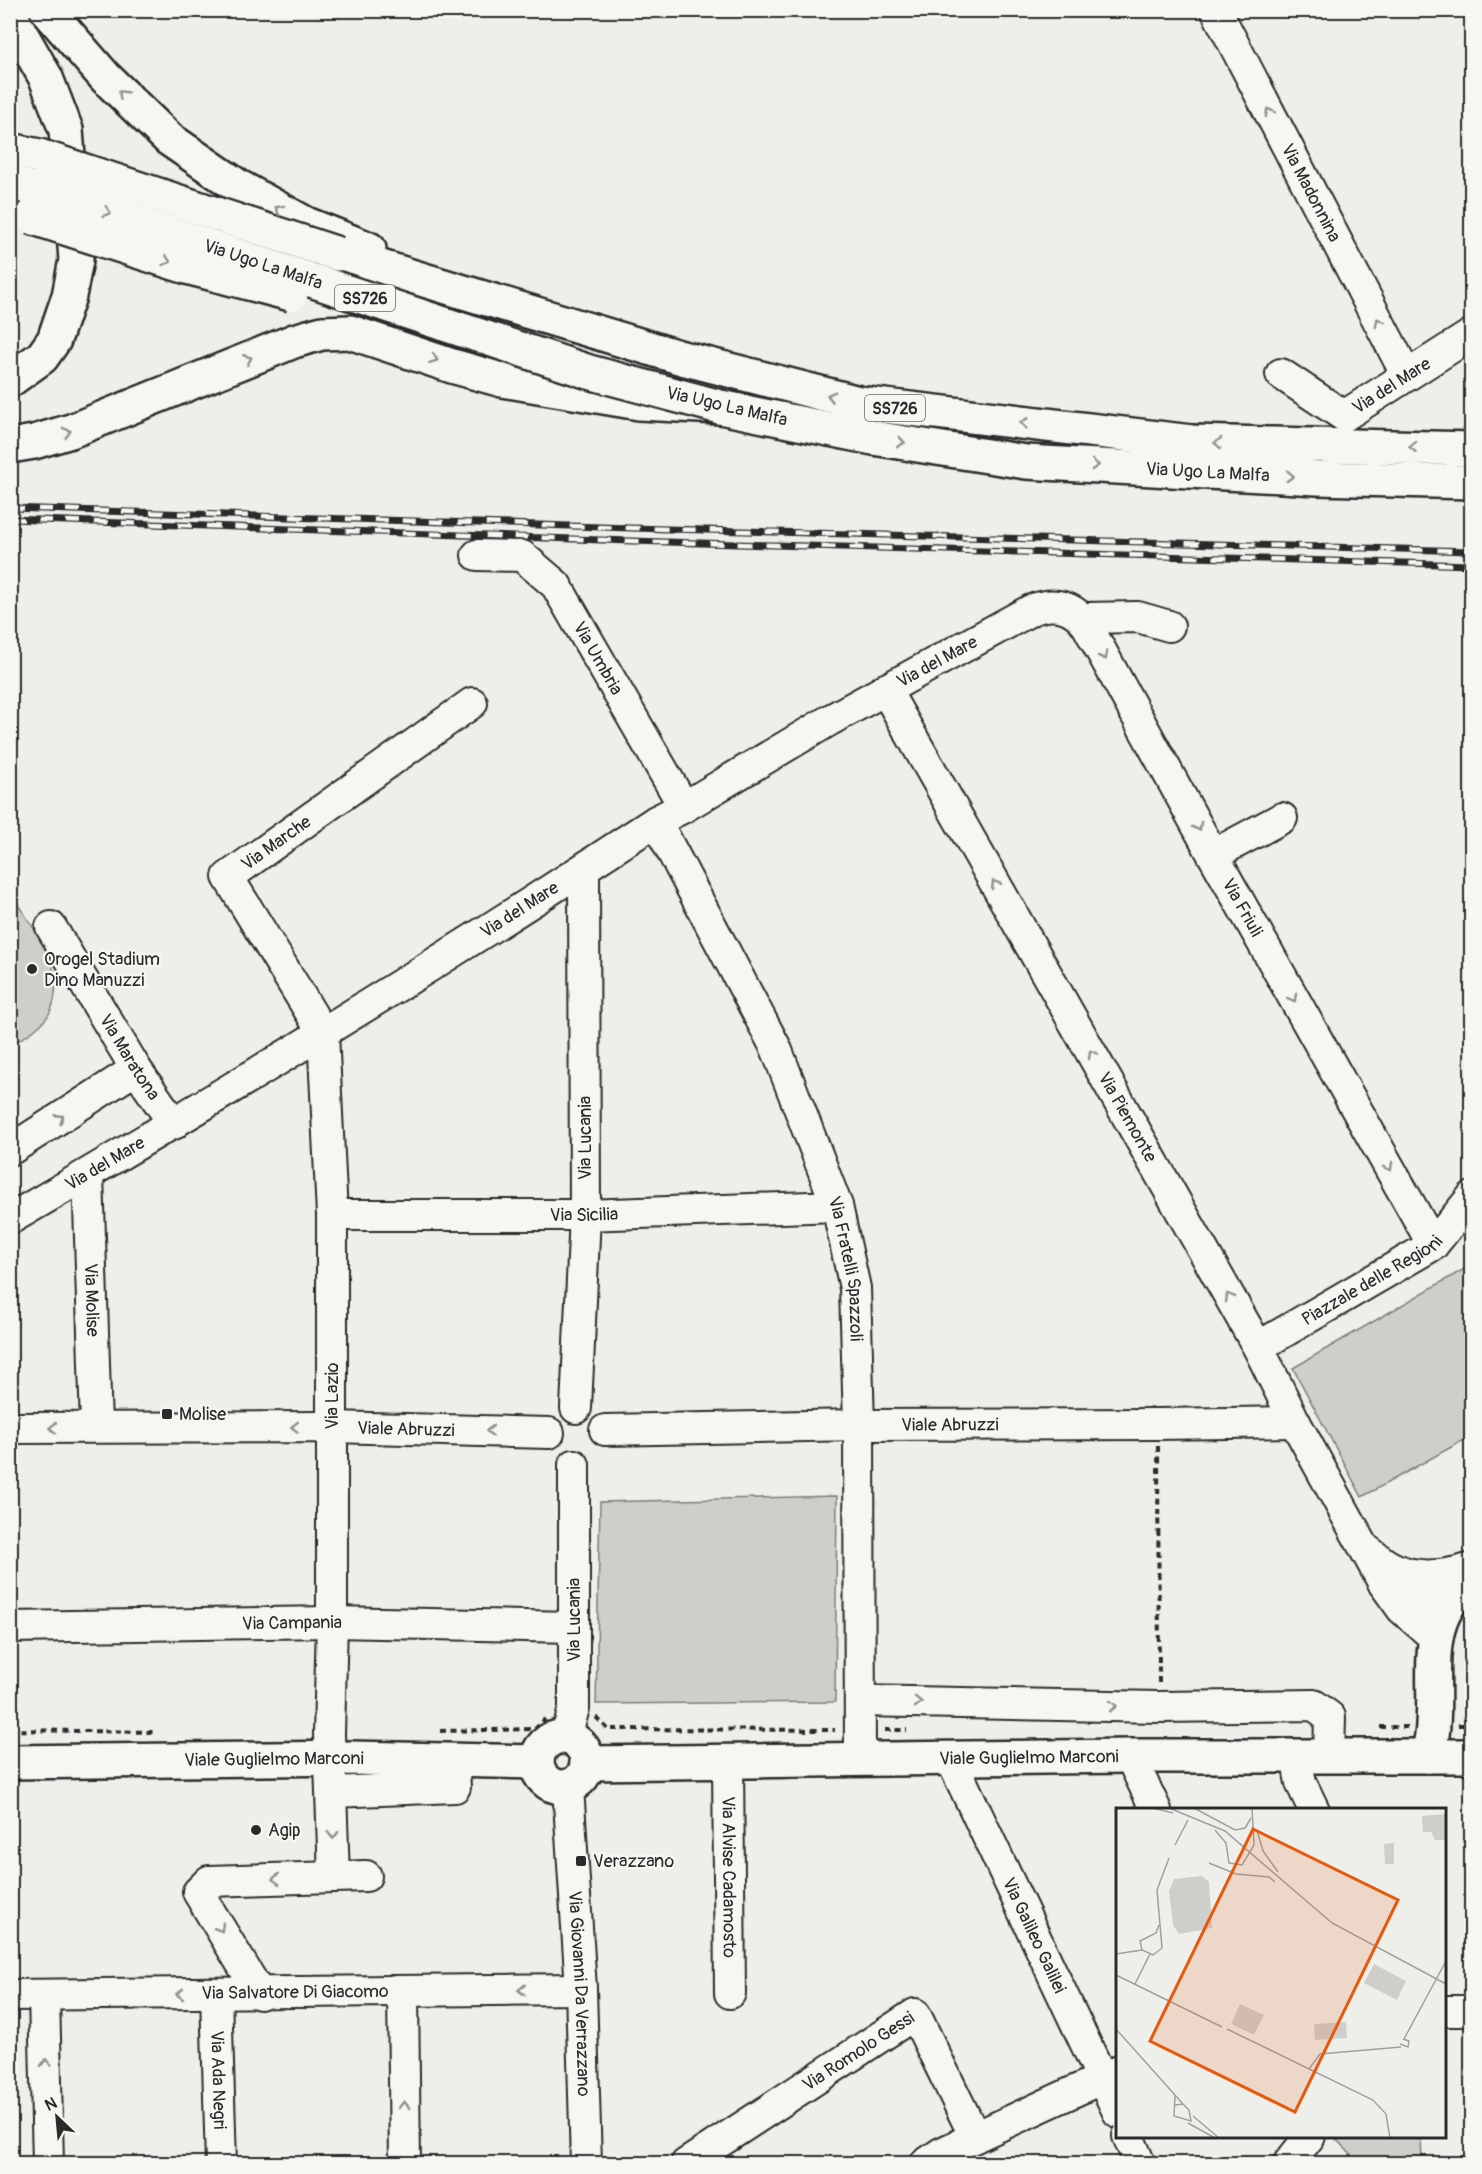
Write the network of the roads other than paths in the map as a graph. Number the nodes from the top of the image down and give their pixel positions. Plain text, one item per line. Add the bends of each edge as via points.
1 (47, 10) edge
2 (1216, 10) edge
3 (10, 15) edge
4 (10, 150) edge
5 (10, 183) edge
6 (21, 216) edge
7 (507, 304) junction
8 (1472, 334) edge
9 (589, 372) junction
10 (1281, 374) dead end
11 (1406, 374) junction
12 (10, 380) edge
13 (720, 407) junction
14 (10, 446) edge
15 (1472, 448) edge
16 (1472, 482) edge
17 (477, 555) dead end
18 (1083, 618) junction
19 (1169, 626) dead end
20 (885, 689) junction
21 (472, 703) dead end
22 (684, 807) junction
23 (1282, 818) dead end
24 (656, 821) junction
25 (1213, 855) junction
26 (584, 868) junction
27 (51, 927) dead end
28 (323, 1033) junction
29 (136, 1069) junction
30 (174, 1124) junction
31 (10, 1150) edge
32 (88, 1174) junction
33 (1472, 1197) edge
34 (837, 1206) junction
35 (332, 1215) junction
36 (585, 1215) junction
37 (10, 1219) edge
38 (1433, 1245) junction
39 (1258, 1347) junction
40 (576, 1408) junction
41 (1295, 1422) junction
42 (859, 1425) junction
43 (96, 1427) junction
44 (332, 1427) junction
45 (10, 1428) edge
46 (605, 1430) junction
47 (549, 1433) junction
48 (567, 1474) junction
49 (1365, 1548) junction
50 (1472, 1568) edge
51 (1472, 1579) edge
52 (1384, 1584) junction
53 (1447, 1606) junction
54 (332, 1622) junction
55 (10, 1626) edge
56 (566, 1627) junction
57 (1434, 1646) junction
58 (860, 1701) junction
59 (570, 1723) junction
60 (1431, 1741) junction
61 (860, 1745) junction
62 (1130, 1756) junction
63 (1296, 1756) junction
64 (1329, 1756) junction
65 (1472, 1756) edge
66 (330, 1758) junction
67 (453, 1759) junction
68 (951, 1759) junction
69 (728, 1761) junction
70 (10, 1762) edge
71 (537, 1762) junction
72 (578, 1775) junction
73 (332, 1792) junction
74 (1156, 1808) edge
75 (1314, 1808) edge
76 (366, 1876) dead end
77 (334, 1877) junction
78 (581, 1989) junction
79 (403, 1992) junction
80 (730, 1993) dead end
81 (216, 1994) junction
82 (260, 1994) junction
83 (10, 1995) edge
84 (44, 1995) junction
85 (1446, 2011) edge
86 (1472, 2011) edge
87 (1110, 2074) edge
88 (1116, 2102) edge
89 (975, 2137) junction
90 (1129, 2138) edge
91 (1308, 2138) edge
92 (48, 2163) edge
93 (221, 2163) edge
94 (405, 2163) edge
95 (586, 2163) edge
96 (686, 2163) edge
97 (925, 2163) edge
98 (1140, 2163) edge
99 (1288, 2163) edge

7 -> 1 main road via 306,224 239,187 169,140 105,77
11 -> 2 street, Via Madonnina
3 - 12 main road via 46,78 66,130 76,260 54,340 42,357
4 - 7 main road, Via Ugo La Malfa / SS726, bridge
5 -> 9 main road, Via Ugo La Malfa / SS726, bridge
6 -> 9 main road, bridge via 187,267
15 -> 7 main road, Via Ugo La Malfa / SS726 via 1192,442 859,403 682,358
8 - 11 street, Via del Mare
9 - 13 main road, Via Ugo La Malfa / SS726, bridge
10 - 11 street, Via del Mare via 1344,416
14 -> 13 main road, bridge via 71,431 322,333 350,332 502,380 639,403
13 -> 16 main road, Via Ugo La Malfa / SS726 via 873,438 1026,462
17 - 22 street, Via Umbria via 522,556 556,585
18 - 19 street via 1138,617
18 - 20 street, Via del Mare via 1058,604 1041,600
18 -> 25 street, Via Friuli
20 - 22 street, Via del Mare
39 -> 20 street, Via Piemonte
21 - 28 street, Via Marche via 228,877
22 - 24 street, Via del Mare
23 - 25 street
24 - 26 street, Via del Mare
24 - 34 street, Via Fratelli Spazzoli via 776,1048
25 -> 38 street, Via Friuli
26 - 28 street, Via del Mare
26 - 36 street, Via Lucania
27 - 29 street, Via Maratona
28 - 30 street, Via del Mare
28 - 35 street, Via Lazio
29 - 30 street, Via Maratona
31 -> 29 street
30 - 32 street, Via del Mare
32 - 37 street, Via del Mare
32 - 43 street, Via Molise
33 - 38 street, Piazzale delle Regioni
34 - 36 street, Via Sicilia
34 - 42 street, Via Fratelli Spazzoli via 855,1288
35 - 36 street, Via Sicilia
35 - 44 street, Via Lazio
36 - 40 street, Via Lucania
38 - 39 street, Piazzale delle Regioni
39 - 41 street, Via Piemonte
40 - 46 street via 595,1414
40 - 47 street via 555,1418
41 - 42 street, Viale Abruzzi
41 - 49 street, Via Piemonte
42 - 46 street, Viale Abruzzi
42 - 58 street, Via Fratelli Spazzoli
44 -> 43 street, Viale Abruzzi
43 -> 45 street, Viale Abruzzi
47 -> 44 street, Viale Abruzzi
44 - 54 street, Via Lazio
46 - 48 street via 598,1455
47 - 48 street via 549,1442
48 - 56 street, Via Lucania
49 - 50 street via 1391,1567 1412,1574 1436,1575
49 - 52 street, Via Piemonte
51 - 53 main road
52 - 53 street
52 - 57 street, Via Piemonte
53 - 57 main road
54 - 55 street, Via Campania
54 - 56 street, Via Campania
54 - 66 street, Via Lazio
56 - 59 street, Via Lucania
57 - 60 main road
58 - 61 street, Via Fratelli Spazzoli
58 -> 64 street via 1159,1707 1314,1705 1330,1717
59 - 71 main road via 549,1740
59 - 72 main road via 587,1754
60 - 64 main road, Viale Guglielmo Marconi
60 - 65 main road, Viale Guglielmo Marconi
61 - 68 main road, Viale Guglielmo Marconi
61 - 69 main road, Viale Guglielmo Marconi
62 - 63 main road, Viale Guglielmo Marconi
62 - 68 main road, Viale Guglielmo Marconi
62 - 74 street
63 - 64 main road, Viale Guglielmo Marconi
63 - 75 street via 1301,1783
66 - 67 main road, Viale Guglielmo Marconi
66 - 70 main road, Viale Guglielmo Marconi
66 - 73 street, Via Lazio
67 - 71 main road, Viale Guglielmo Marconi
67 - 73 street via 455,1787
68 - 87 street, Via Galileo Galilei
69 - 72 main road, Viale Guglielmo Marconi
69 - 80 street, Via Alvise Cadamosto
71 - 72 main road via 538,1771 557,1787
72 - 78 street, Via Giovanni Da Verrazzano
73 -> 77 street, Via Lazio
76 - 77 street
77 -> 82 street via 209,1881 198,1892
78 -> 79 street, Via Salvatore Di Giacomo
78 - 95 street, Via Giovanni Da Verrazzano
79 - 82 street, Via Salvatore Di Giacomo
94 -> 79 street
81 - 82 street, Via Salvatore Di Giacomo
81 -> 84 street, Via Salvatore Di Giacomo
81 - 93 street, Via Ada Negri
83 - 84 street, Via Salvatore Di Giacomo
92 -> 84 street
85 - 86 street
87 - 88 street, Via Galileo Galilei
87 - 89 street
89 - 96 street, Via Romolo Gessi via 915,2014
89 - 97 street
90 - 98 street
91 - 99 street

